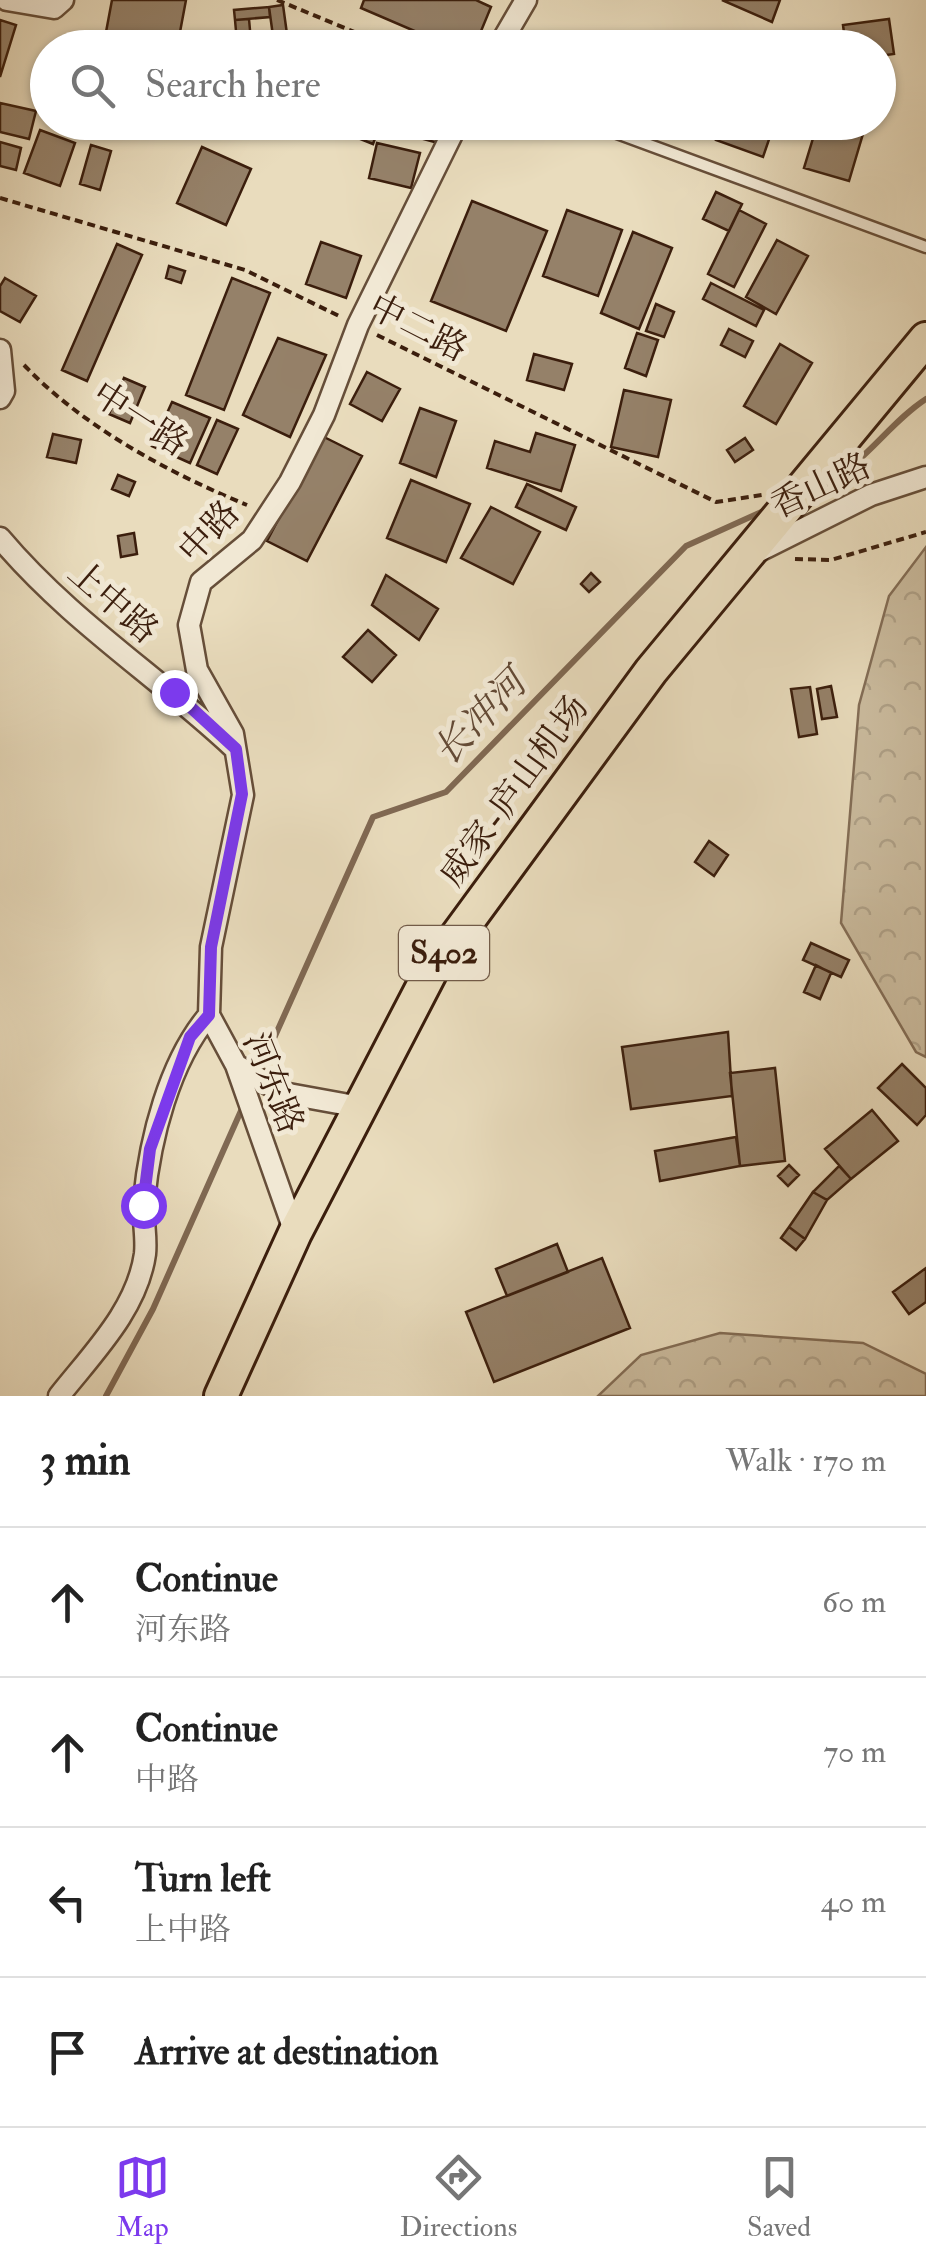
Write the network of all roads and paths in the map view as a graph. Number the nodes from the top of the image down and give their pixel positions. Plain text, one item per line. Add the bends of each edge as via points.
1 (7, 0) edge
2 (62, 0) edge
3 (276, 0) edge
4 (526, 0) edge
5 (349, 30) edge
6 (508, 30) edge
7 (449, 140) edge
8 (636, 140) edge
9 (0, 198) edge
10 (926, 247) edge
11 (358, 325) junction
12 (926, 339) edge
13 (0, 350) edge
14 (23, 364) dead end
15 (0, 398) edge
16 (926, 477) edge
17 (806, 484) junction
18 (270, 514) junction
19 (926, 532) edge
20 (0, 538) edge
21 (745, 558) junction
22 (236, 749) junction
23 (209, 1015) junction
24 (236, 1065) junction
25 (360, 1107) junction
26 (295, 1234) junction
27 (59, 1396) edge
28 (222, 1396) edge

1 - 2 street via 54,8
3 - 5 path
4 - 6 street
7 - 11 street, 中路
8 - 10 lane
9 - 11 path, 中二路 via 245,270
11 - 17 path, 中二路 via 716,502
11 - 18 street, 中路 via 324,415
12 - 17 main road, 威家-庐山机场 / S402
13 - 15 street
14 - 18 path, 中一路 via 46,388 195,484
16 - 21 street, 香山路 via 871,495
17 - 21 main road, 威家-庐山机场 / S402
18 - 22 street, 中路 via 252,540 200,582 188,624 197,670
19 - 21 path via 831,560
20 - 22 street, 上中路 via 78,620
21 - 25 main road, 威家-庐山机场 / S402 via 651,671 430,971
22 - 23 street, 中路 via 242,794 211,947
23 - 24 street, 河东路
23 - 27 street, 河东路 via 190,1037 150,1149 145,1254 121,1318
24 - 25 street via 283,1093
24 - 26 street, 河东路
25 - 26 main road, 威家-庐山机场 / S402
26 - 28 main road, 威家-庐山机场 / S402

